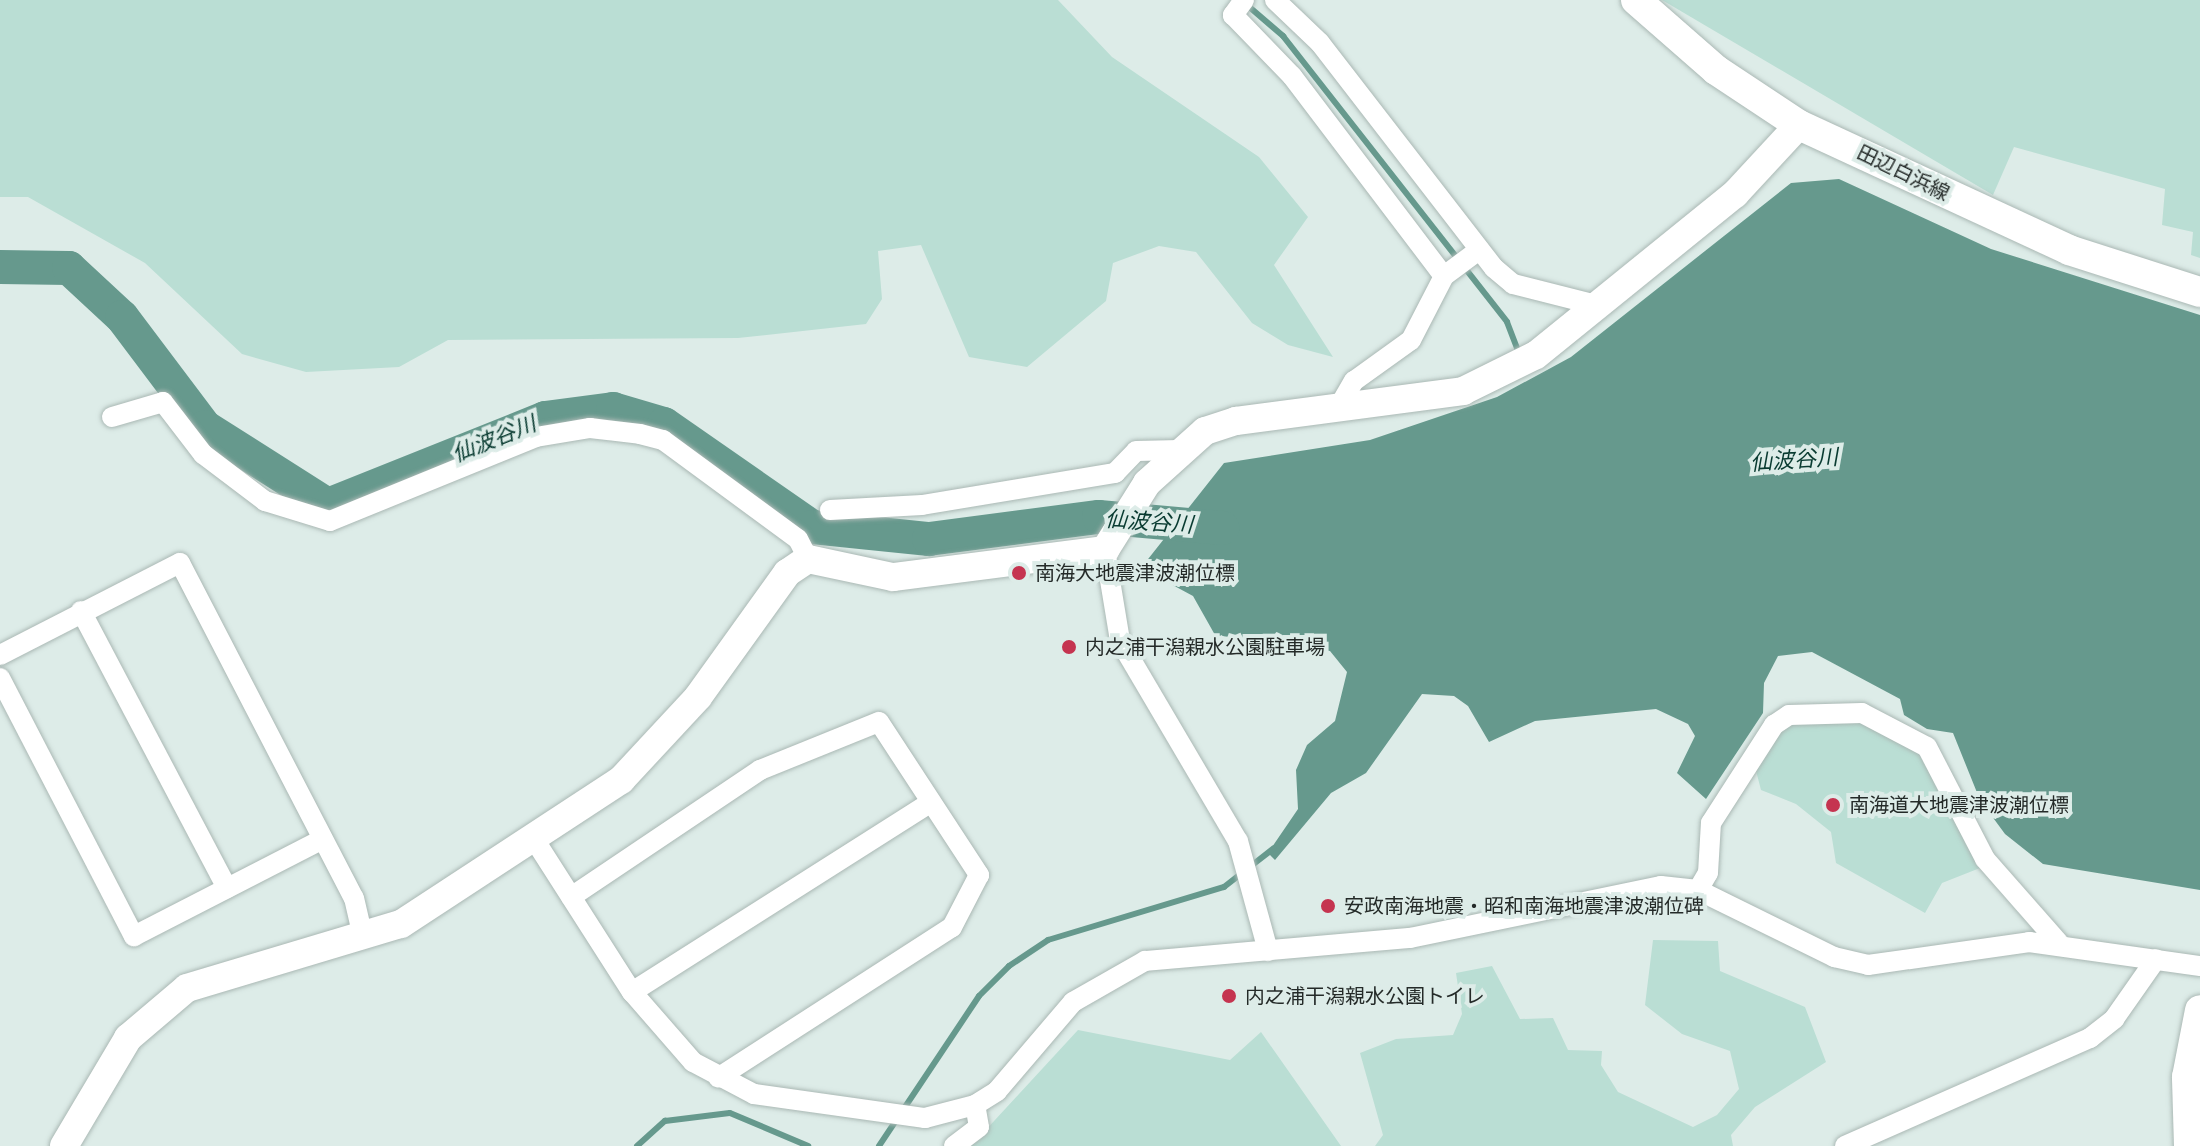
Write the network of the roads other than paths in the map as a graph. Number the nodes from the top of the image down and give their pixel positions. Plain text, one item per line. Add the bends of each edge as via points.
1 (1275, 0) edge
2 (1636, 0) edge
3 (1241, 4) edge
4 (1799, 125) junction
5 (1475, 252) junction
6 (1448, 273) junction
7 (2200, 292) edge
8 (1600, 306) junction
9 (1337, 410) junction
10 (112, 417) dead end
11 (1177, 453) junction
12 (830, 510) dead end
13 (1111, 544) junction
14 (808, 559) junction
15 (81, 611) junction
16 (0, 655) edge
17 (0, 678) edge
18 (931, 802) junction
19 (323, 839) junction
20 (534, 839) junction
21 (227, 888) junction
22 (1698, 890) junction
23 (571, 897) junction
24 (362, 934) junction
25 (2058, 942) junction
26 (1268, 951) junction
27 (2156, 959) junction
28 (2190, 965) edge
29 (632, 992) junction
30 (2200, 1010) edge
31 (718, 1078) junction
32 (975, 1105) junction
33 (64, 1146) edge
34 (954, 1146) edge
35 (1845, 1146) edge
36 (2189, 1146) edge

1 - 5 street via 1320,43
2 - 4 main road, 田辺白浜線 via 1716,70
3 - 6 street via 1233,15 1292,76
4 - 7 main road, 田辺白浜線 via 2069,250
4 - 8 street via 1735,194
5 - 6 street
5 - 8 street via 1513,284
6 - 9 street via 1411,340 1354,381
8 - 9 street via 1555,341 1463,391
9 - 11 street via 1236,421
10 - 14 street via 163,402 203,454 265,501 330,521 536,437 590,428 640,434 663,440 798,539
11 - 12 street via 1136,451 1115,473 922,505
11 - 13 street via 1147,483
13 - 14 street via 893,577
13 - 26 street via 1120,641 1238,841
14 - 20 street via 787,573 660,743
15 - 16 street
15 - 19 street via 180,563
15 - 21 street
17 - 21 street via 134,936
18 - 23 street via 879,722 760,770
18 - 29 street
18 - 31 street via 979,875 952,927
19 - 21 street
19 - 24 street via 354,898
20 - 23 street
20 - 24 street via 401,924
22 - 25 street via 1834,957 1868,965
22 - 25 street via 1708,873 1711,823 1774,725 1789,715 1862,713 1927,747 1985,859
22 - 26 street via 1629,890 1477,928
23 - 29 street
24 - 33 street via 223,973 158,1008 128,1038
25 - 27 street
26 - 32 street via 1145,961 1105,982 1073,1002 1019,1069
27 - 28 street
27 - 35 street via 2114,1019 2090,1038
29 - 31 street via 663,1033
30 - 36 main road via 2187,1077
31 - 32 street via 754,1094 925,1118
32 - 34 street via 979,1127

